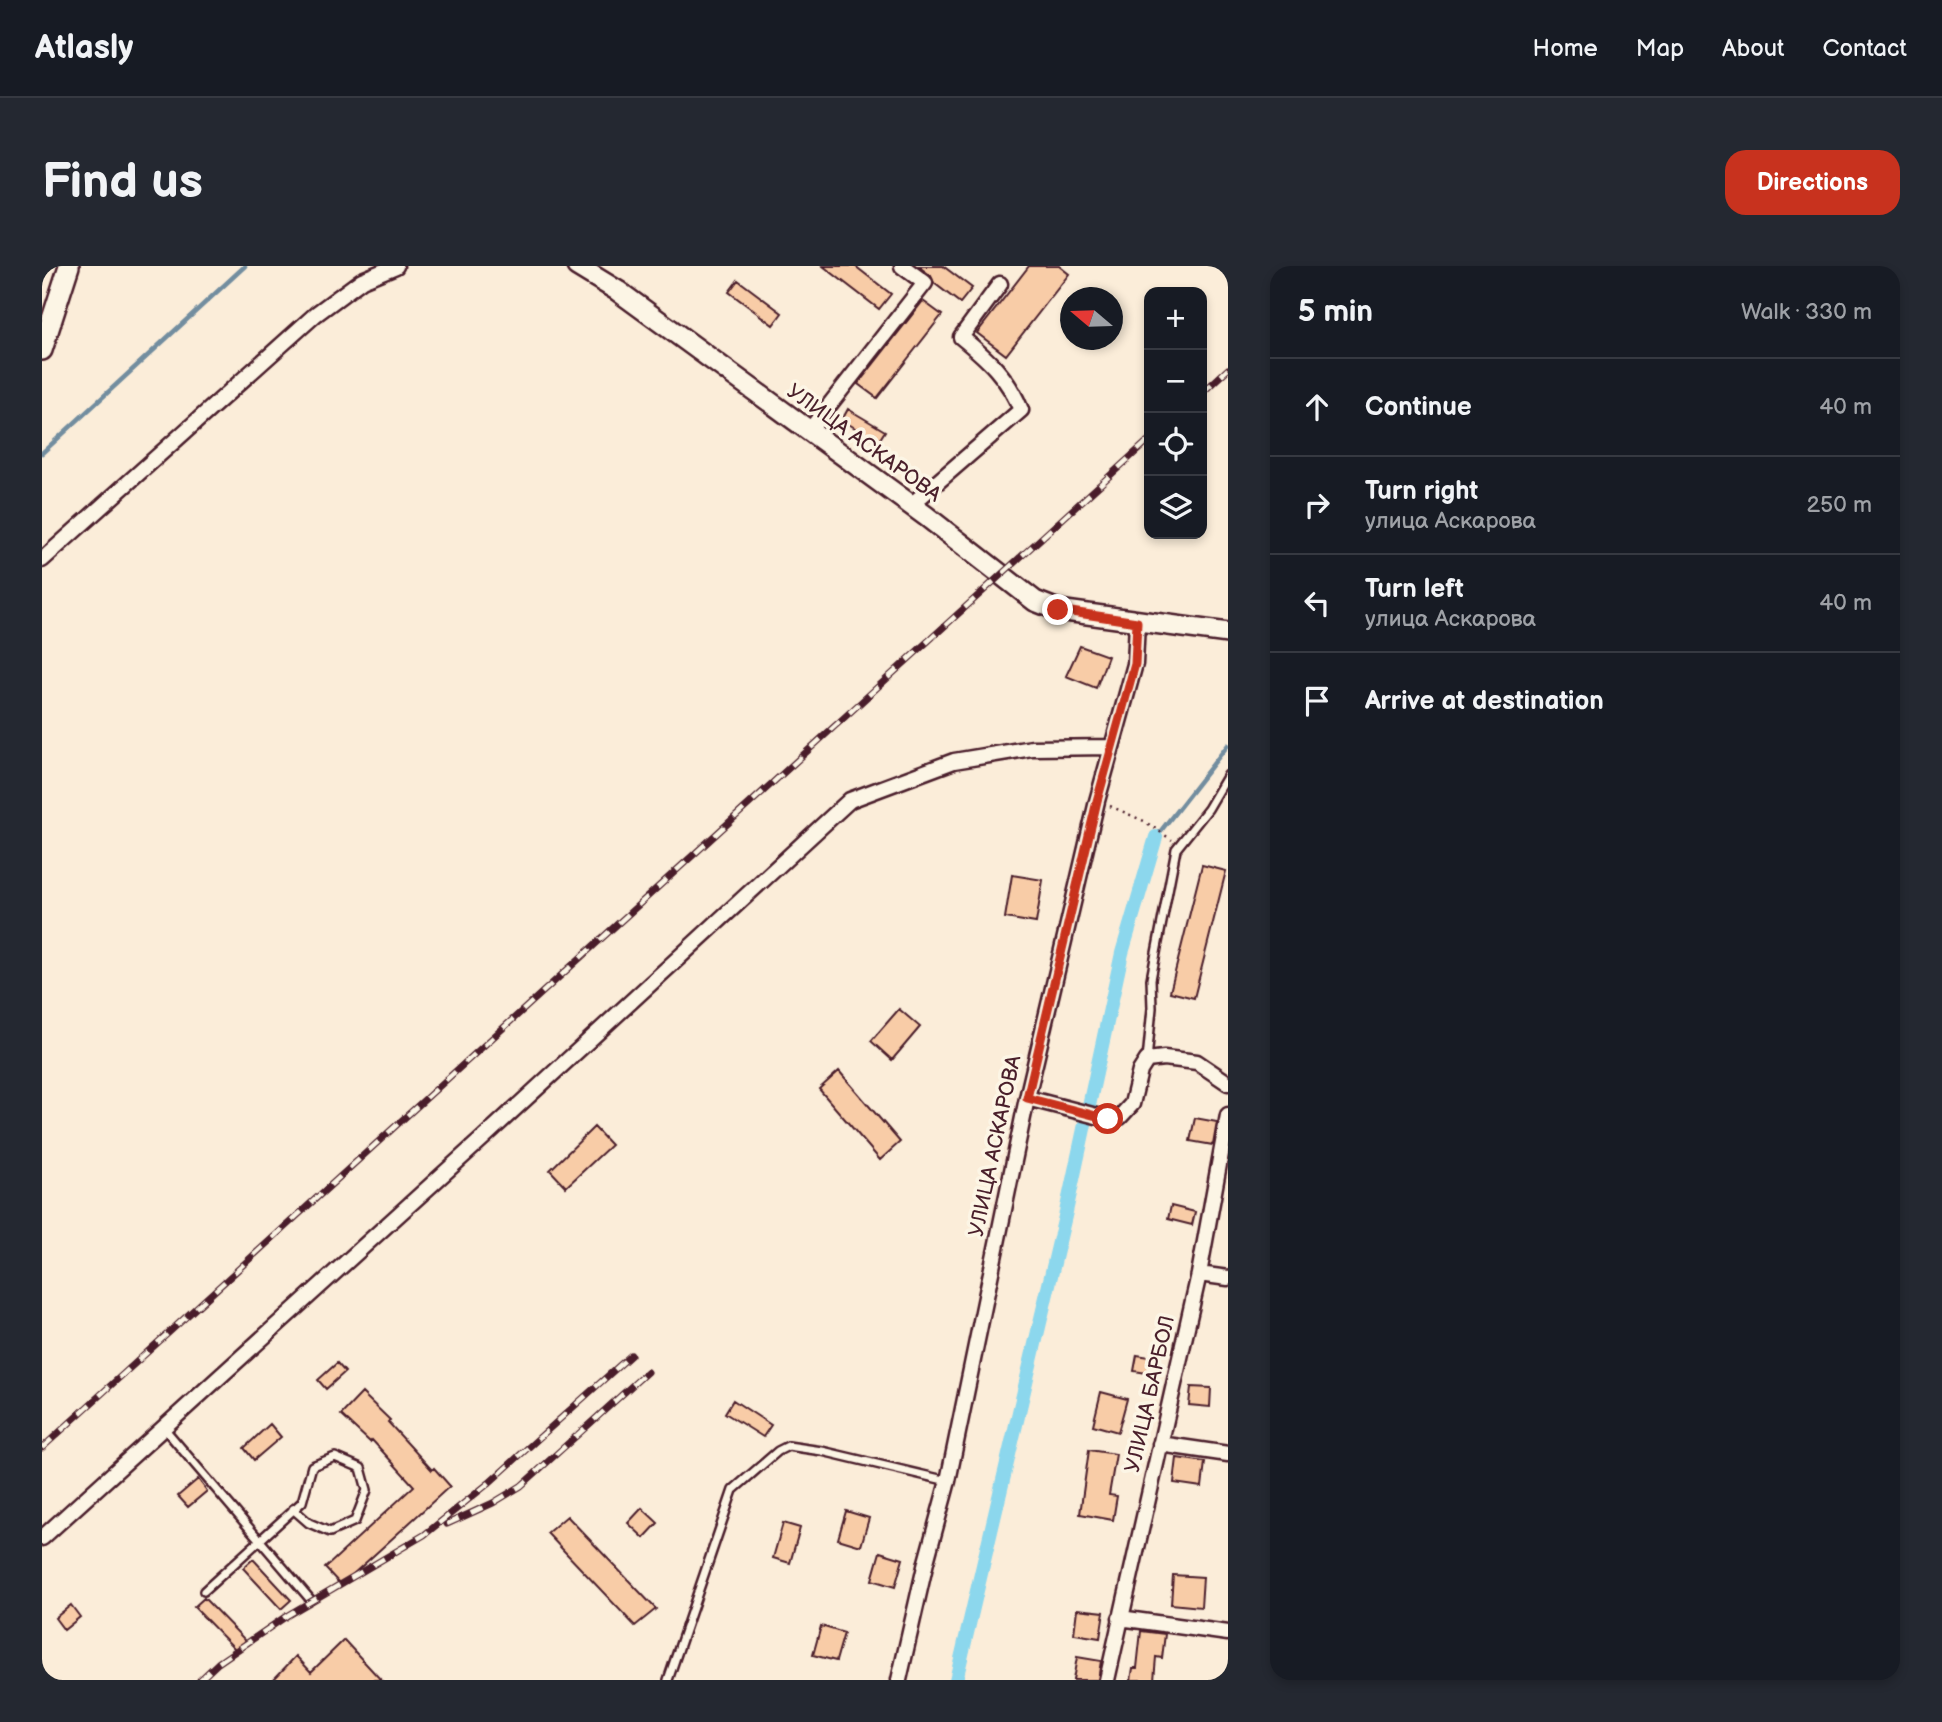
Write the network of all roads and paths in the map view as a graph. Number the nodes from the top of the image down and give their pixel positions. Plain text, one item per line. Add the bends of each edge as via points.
1 (69, 266) edge
2 (396, 266) edge
3 (577, 266) edge
4 (902, 266) edge
5 (1000, 284) dead end
6 (42, 349) edge
7 (809, 430) junction
8 (911, 505) junction
9 (42, 560) edge
10 (1137, 622) junction
11 (1228, 632) edge
12 (1112, 747) junction
13 (1228, 775) edge
14 (1097, 801) junction
15 (1180, 845) junction
16 (1147, 1059) junction
17 (1228, 1083) edge
18 (1027, 1098) junction
19 (1228, 1115) edge
20 (1199, 1274) junction
21 (1228, 1278) edge
22 (162, 1426) junction
23 (1160, 1444) junction
24 (1228, 1454) edge
25 (948, 1481) junction
26 (293, 1509) junction
27 (42, 1538) edge
28 (260, 1540) junction
29 (204, 1591) dead end
30 (310, 1599) dead end
31 (1120, 1618) junction
32 (1228, 1633) edge
33 (668, 1680) edge
34 (899, 1680) edge
35 (1107, 1680) edge

1 - 6 main road
2 - 9 street via 362,280 316,314
3 - 7 main road, УЛИЦА АСКАРОВА
4 - 7 street via 925,283
5 - 8 street via 961,337 1013,388 1021,410
7 - 8 main road, УЛИЦА АСКАРОВА
8 - 10 main road, УЛИЦА АСКАРОВА via 1035,601 1058,610
10 - 11 main road, УЛИЦА АСКАРОВА
10 - 12 street, УЛИЦА АСКАРОВА via 1135,664
12 - 14 street, УЛИЦА АСКАРОВА
12 - 22 street via 1032,748 954,761 850,800
13 - 15 lane
14 - 15 path via 1144,821
14 - 18 street, УЛИЦА АСКАРОВА
15 - 16 lane via 1151,979
16 - 17 street via 1197,1062
16 - 18 street via 1132,1104 1120,1117 1108,1119
18 - 25 street, УЛИЦА АСКАРОВА
19 - 20 street, УЛИЦА БАРБОЛ
20 - 21 street
20 - 23 street, УЛИЦА БАРБОЛ
22 - 27 street
22 - 28 lane
23 - 24 street
23 - 31 street, УЛИЦА БАРБОЛ
25 - 33 lane via 822,1451 788,1446 778,1451 733,1490
25 - 34 street, УЛИЦА АСКАРОВА
26 - 26 lane via 302,1502 312,1466 335,1457 361,1468 367,1490 355,1521 330,1532
26 - 28 lane
28 - 29 lane
28 - 30 lane
31 - 32 street
31 - 35 street, УЛИЦА БАРБОЛ

